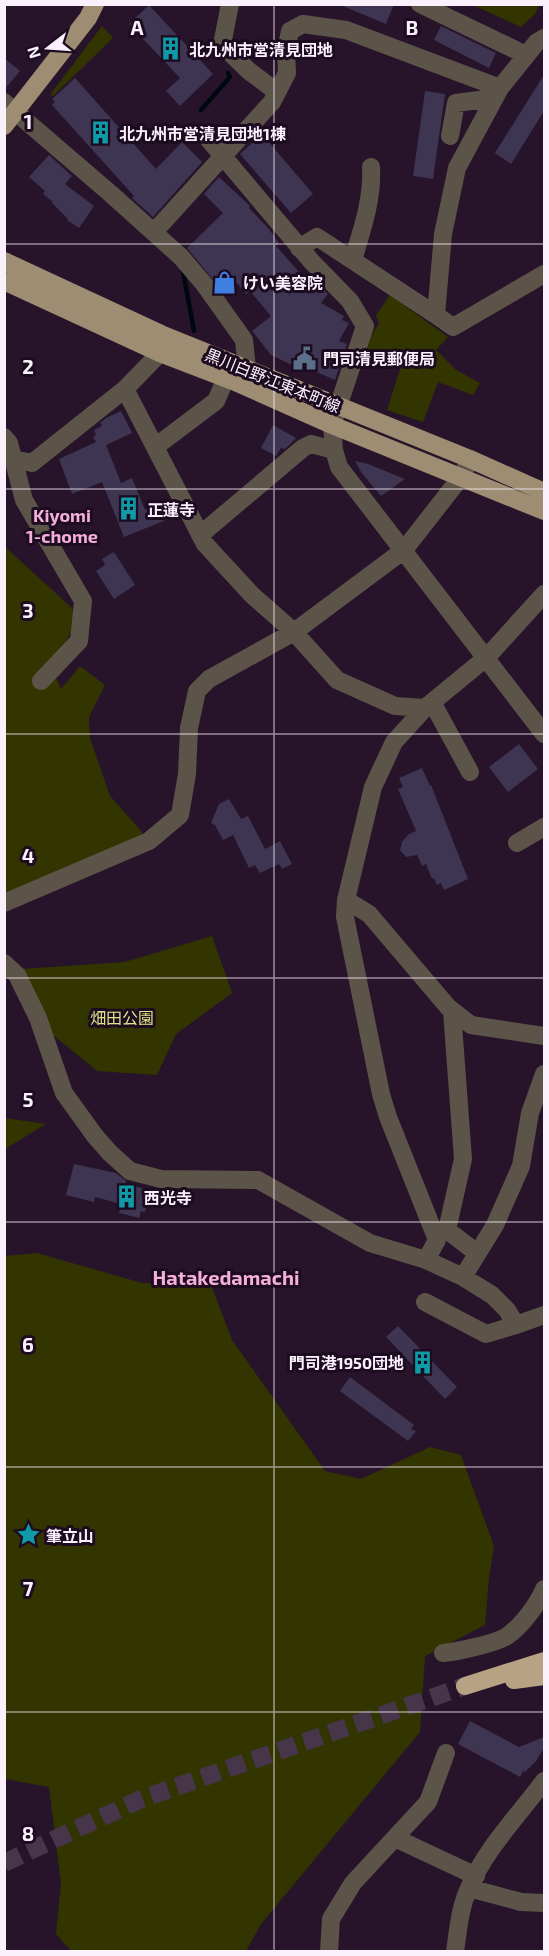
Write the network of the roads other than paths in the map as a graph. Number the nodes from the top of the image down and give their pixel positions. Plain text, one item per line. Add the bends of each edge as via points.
1 (95, 4) edge
2 (230, 4) edge
3 (420, 4) edge
4 (544, 38) edge
5 (526, 55) junction
6 (277, 92) junction
7 (497, 93) junction
8 (10, 106) edge
9 (4, 126) edge
10 (205, 135) dead end
11 (450, 136) dead end
12 (221, 157) junction
13 (371, 166) dead end
14 (154, 232) junction
15 (299, 248) junction
16 (353, 260) junction
17 (4, 261) edge
18 (544, 274) edge
19 (4, 281) edge
20 (436, 315) junction
21 (160, 353) junction
22 (247, 369) junction
23 (226, 378) junction
24 (125, 389) junction
25 (338, 406) junction
26 (332, 425) junction
27 (4, 437) edge
28 (155, 447) junction
29 (334, 450) junction
30 (9, 459) edge
31 (470, 459) junction
32 (460, 477) junction
33 (544, 492) edge
34 (544, 511) edge
35 (200, 535) junction
36 (404, 550) junction
37 (544, 594) edge
38 (294, 632) junction
39 (487, 657) junction
40 (41, 681) dead end
41 (429, 705) junction
42 (543, 729) edge
43 (470, 772) dead end
44 (544, 827) edge
45 (517, 843) dead end
46 (346, 900) junction
47 (4, 903) edge
48 (4, 963) edge
49 (452, 1011) junction
50 (544, 1036) edge
51 (544, 1074) edge
52 (477, 1253) junction
53 (426, 1260) junction
54 (463, 1277) junction
55 (425, 1302) dead end
56 (544, 1315) edge
57 (516, 1325) junction
58 (544, 1589) edge
59 (443, 1653) dead end
60 (544, 1661) edge
61 (544, 1676) edge
62 (447, 1753) dead end
63 (544, 1780) edge
64 (394, 1838) junction
65 (473, 1882) junction
66 (544, 1903) edge
67 (329, 1952) edge
68 (455, 1952) edge

1 - 8 main road via 88,18
2 - 6 street via 222,45
3 - 5 street
4 - 5 street
5 - 7 street
6 - 7 street via 287,73 290,31 303,24 346,30
6 - 12 street
7 - 11 street via 456,103
7 - 20 street via 457,168 443,234
8 - 9 main road
8 - 14 street
10 - 12 street
12 - 14 street
12 - 15 street
13 - 16 street via 372,181
14 - 22 street via 204,284 244,340
15 - 16 street via 317,237
15 - 25 street via 350,302 365,326
16 - 20 street
17 - 22 main road, 黒川白野江東本町線
18 - 20 street via 453,327
19 - 21 main road, 黒川白野江東本町線
21 - 23 main road, 黒川白野江東本町線
21 - 24 street
22 - 25 main road, 黒川白野江東本町線
23 - 26 main road, 黒川白野江東本町線
23 - 28 street via 216,401
24 - 28 street
24 - 30 street via 33,464
25 - 26 street
25 - 31 main road, 黒川白野江東本町線
26 - 29 street
26 - 32 main road, 黒川白野江東本町線
27 - 30 street via 9,443
28 - 35 street
29 - 35 street via 311,444 303,448
29 - 36 street via 339,467
30 - 40 street via 24,500 83,601 79,641
31 - 32 street
31 - 33 main road, 黒川白野江東本町線
32 - 34 main road, 黒川白野江東本町線
32 - 36 street
35 - 38 street via 252,595
36 - 38 street
36 - 39 street
37 - 39 street
38 - 41 street via 337,680 395,706
38 - 47 street via 209,679 197,691 180,815 149,841
39 - 41 street
39 - 42 street
41 - 43 street
41 - 46 street via 394,742 373,787
44 - 45 street
46 - 49 street via 369,914
46 - 53 street via 345,917 381,1094 437,1240
48 - 53 street via 17,975 38,1018 64,1093 95,1136 130,1171 161,1179 258,1180 370,1244
49 - 50 street via 471,1025
49 - 52 street via 463,1159 447,1230
51 - 52 street via 530,1113 521,1166 495,1225
52 - 54 street
53 - 54 street
54 - 57 street via 492,1295
55 - 57 street via 486,1334
56 - 57 street
58 - 59 street via 538,1604 506,1637
60 - 61 highway via 465,1686
62 - 64 street via 428,1802
63 - 65 street
64 - 65 street
64 - 67 street via 354,1883 331,1918
65 - 66 street via 521,1902
65 - 68 street via 458,1925

